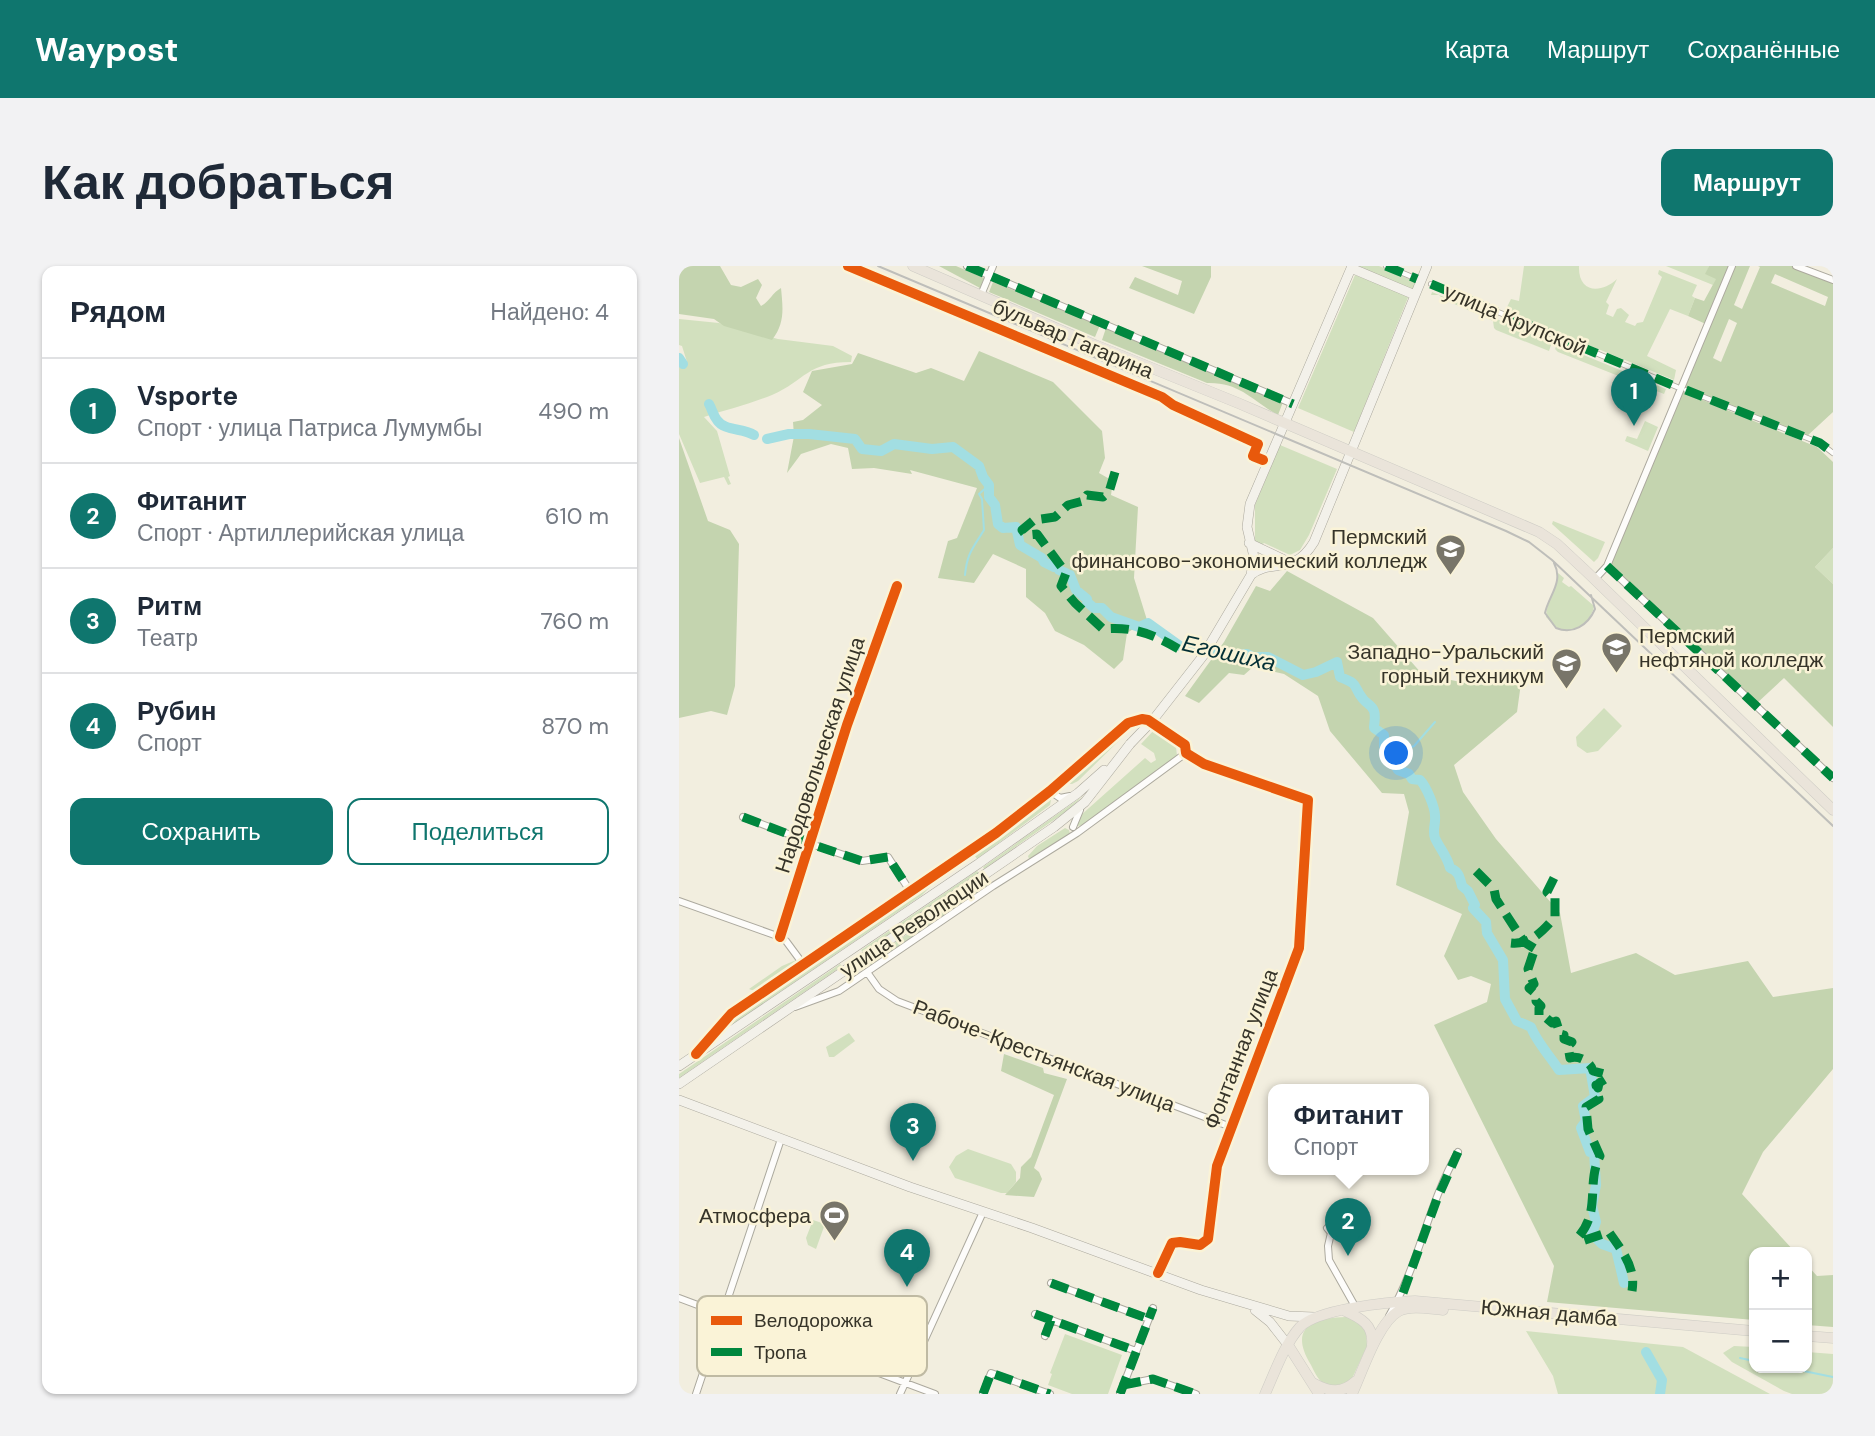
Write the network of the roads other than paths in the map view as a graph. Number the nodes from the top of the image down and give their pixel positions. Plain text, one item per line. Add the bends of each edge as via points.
1 (848, 266) edge
2 (913, 266) edge
3 (967, 266) edge
4 (993, 266) edge
5 (1386, 266) edge
6 (1427, 266) edge
7 (1732, 266) edge
8 (1796, 266) edge
9 (1351, 267) edge
10 (989, 275) junction
11 (1417, 279) dead end
12 (1833, 281) edge
13 (1431, 284) dead end
14 (981, 295) junction
15 (1415, 295) junction
16 (1677, 387) dead end
17 (1686, 390) dead end
18 (1293, 404) junction
19 (1285, 424) junction
20 (1351, 452) junction
21 (1833, 453) edge
22 (1262, 460) dead end
23 (1249, 543) junction
24 (1291, 563) junction
25 (1607, 566) junction
26 (1251, 575) junction
27 (1595, 579) junction
28 (897, 586) dead end
29 (1130, 744) junction
30 (1186, 753) junction
31 (1833, 778) edge
32 (1078, 793) junction
33 (1053, 794) junction
34 (1085, 802) junction
35 (1833, 810) edge
36 (743, 817) dead end
37 (1045, 817) junction
38 (1054, 827) junction
39 (1075, 830) junction
40 (810, 843) junction
41 (910, 891) junction
42 (679, 901) edge
43 (780, 937) junction
44 (838, 959) junction
45 (803, 964) junction
46 (846, 970) junction
47 (867, 972) junction
48 (790, 1008) junction
49 (696, 1054) junction
50 (679, 1066) edge
51 (679, 1084) edge
52 (679, 1100) edge
53 (1231, 1126) junction
54 (781, 1139) junction
55 (1458, 1152) dead end
56 (983, 1212) junction
57 (1327, 1228) dead end
58 (1158, 1273) junction
59 (1051, 1283) dead end
60 (729, 1296) edge
61 (679, 1298) edge
62 (1397, 1302) junction
63 (697, 1305) edge
64 (1251, 1307) junction
65 (1153, 1308) dead end
66 (1356, 1308) junction
67 (1345, 1311) junction
68 (1035, 1314) dead end
69 (1314, 1317) junction
70 (1149, 1319) junction
71 (1051, 1320) junction
72 (1749, 1331) edge
73 (1380, 1333) junction
74 (927, 1335) edge
75 (1045, 1336) dead end
76 (1812, 1336) edge
77 (1749, 1338) edge
78 (1833, 1338) edge
79 (1812, 1342) edge
80 (1833, 1343) edge
81 (1288, 1345) junction
82 (1136, 1351) junction
83 (1371, 1352) junction
84 (702, 1376) edge
85 (884, 1376) edge
86 (909, 1376) edge
87 (1359, 1378) junction
88 (1313, 1382) junction
89 (905, 1384) junction
90 (1123, 1385) junction
91 (696, 1394) edge
92 (900, 1394) edge
93 (935, 1394) edge
94 (983, 1394) edge
95 (1050, 1394) edge
96 (1119, 1394) edge
97 (1196, 1394) edge
98 (1265, 1394) edge
99 (1319, 1394) edge
100 (1352, 1394) edge

1 - 22 street, бульвар Гагарина via 1162,397 1258,444 1253,456
2 - 14 main road, бульвар Гагарина
3 - 10 street, бульвар Гагарина
4 - 10 street
5 - 11 street, улица Крупской
6 - 15 main road
7 - 25 street
8 - 12 street
9 - 15 main road
9 - 18 main road
10 - 14 street
10 - 18 street, бульвар Гагарина
13 - 16 street, улица Крупской
14 - 19 main road, бульвар Гагарина
15 - 20 main road
17 - 21 street via 1806,437
18 - 19 main road
19 - 20 main road, бульвар Гагарина
19 - 23 main road via 1251,504
20 - 24 main road via 1314,542
20 - 27 main road, бульвар Гагарина via 1539,531
23 - 24 main road
23 - 26 main road via 1254,557
24 - 26 main road
25 - 27 street
25 - 31 street
26 - 29 main road, улица Революции, bridge via 1203,656
27 - 35 main road, бульвар Гагарина
28 - 40 street, Народовольческая улица
29 - 32 main road, улица Революции
29 - 34 main road, улица Революции
30 - 33 street via 1185,745 1153,723 1133,720
30 - 39 street, улица Революции
30 - 53 street, Фонтанная улица via 1204,764 1308,800 1299,950
32 - 33 street via 1060,798
32 - 37 main road, улица Революции
33 - 37 street via 1053,808
33 - 41 street
34 - 38 main road, улица Революции
34 - 39 street via 1076,816
36 - 40 street
37 - 44 main road, улица Революции
38 - 39 street via 1065,825
38 - 46 main road, улица Революции
39 - 47 street, улица Революции
40 - 41 street via 862,860 888,857
40 - 43 street, Народовольческая улица
41 - 45 street
42 - 43 street
43 - 45 street
44 - 46 main road via 847,962
44 - 49 main road, улица Революции
45 - 49 street via 731,1014
46 - 48 main road, улица Революции
47 - 48 street, улица Революции via 839,991
47 - 53 street, Рабоче-Крестьянская улица via 879,989 897,1001
48 - 51 main road, улица Революции
49 - 50 main road, улица Революции
52 - 54 main road
53 - 58 street, Фонтанная улица via 1217,1166 1208,1239 1200,1245 1172,1243
54 - 56 main road
54 - 60 street
55 - 62 street
56 - 58 main road
56 - 74 street
57 - 66 street via 1331,1233 1329,1260
58 - 64 main road
59 - 70 street
61 - 63 street
62 - 66 main road, Южная дамба
62 - 72 main road, Южная дамба
62 - 73 street
64 - 69 main road
64 - 81 main road
65 - 70 street
66 - 67 main road, Южная дамба
67 - 69 main road
67 - 83 main road via 1369,1325
68 - 71 street
69 - 81 main road via 1299,1328
70 - 82 street
71 - 75 street
71 - 82 street
73 - 77 main road, Южная дамба via 1399,1311 1414,1308
73 - 83 main road
76 - 78 main road
79 - 80 main road
81 - 88 main road
81 - 98 main road
82 - 90 street
83 - 87 main road
84 - 91 street
85 - 89 street
86 - 89 street
87 - 88 main road via 1341,1391
87 - 100 main road
88 - 99 main road
89 - 92 street
89 - 93 street
90 - 96 street
90 - 97 street via 1153,1379
94 - 95 street via 991,1373

